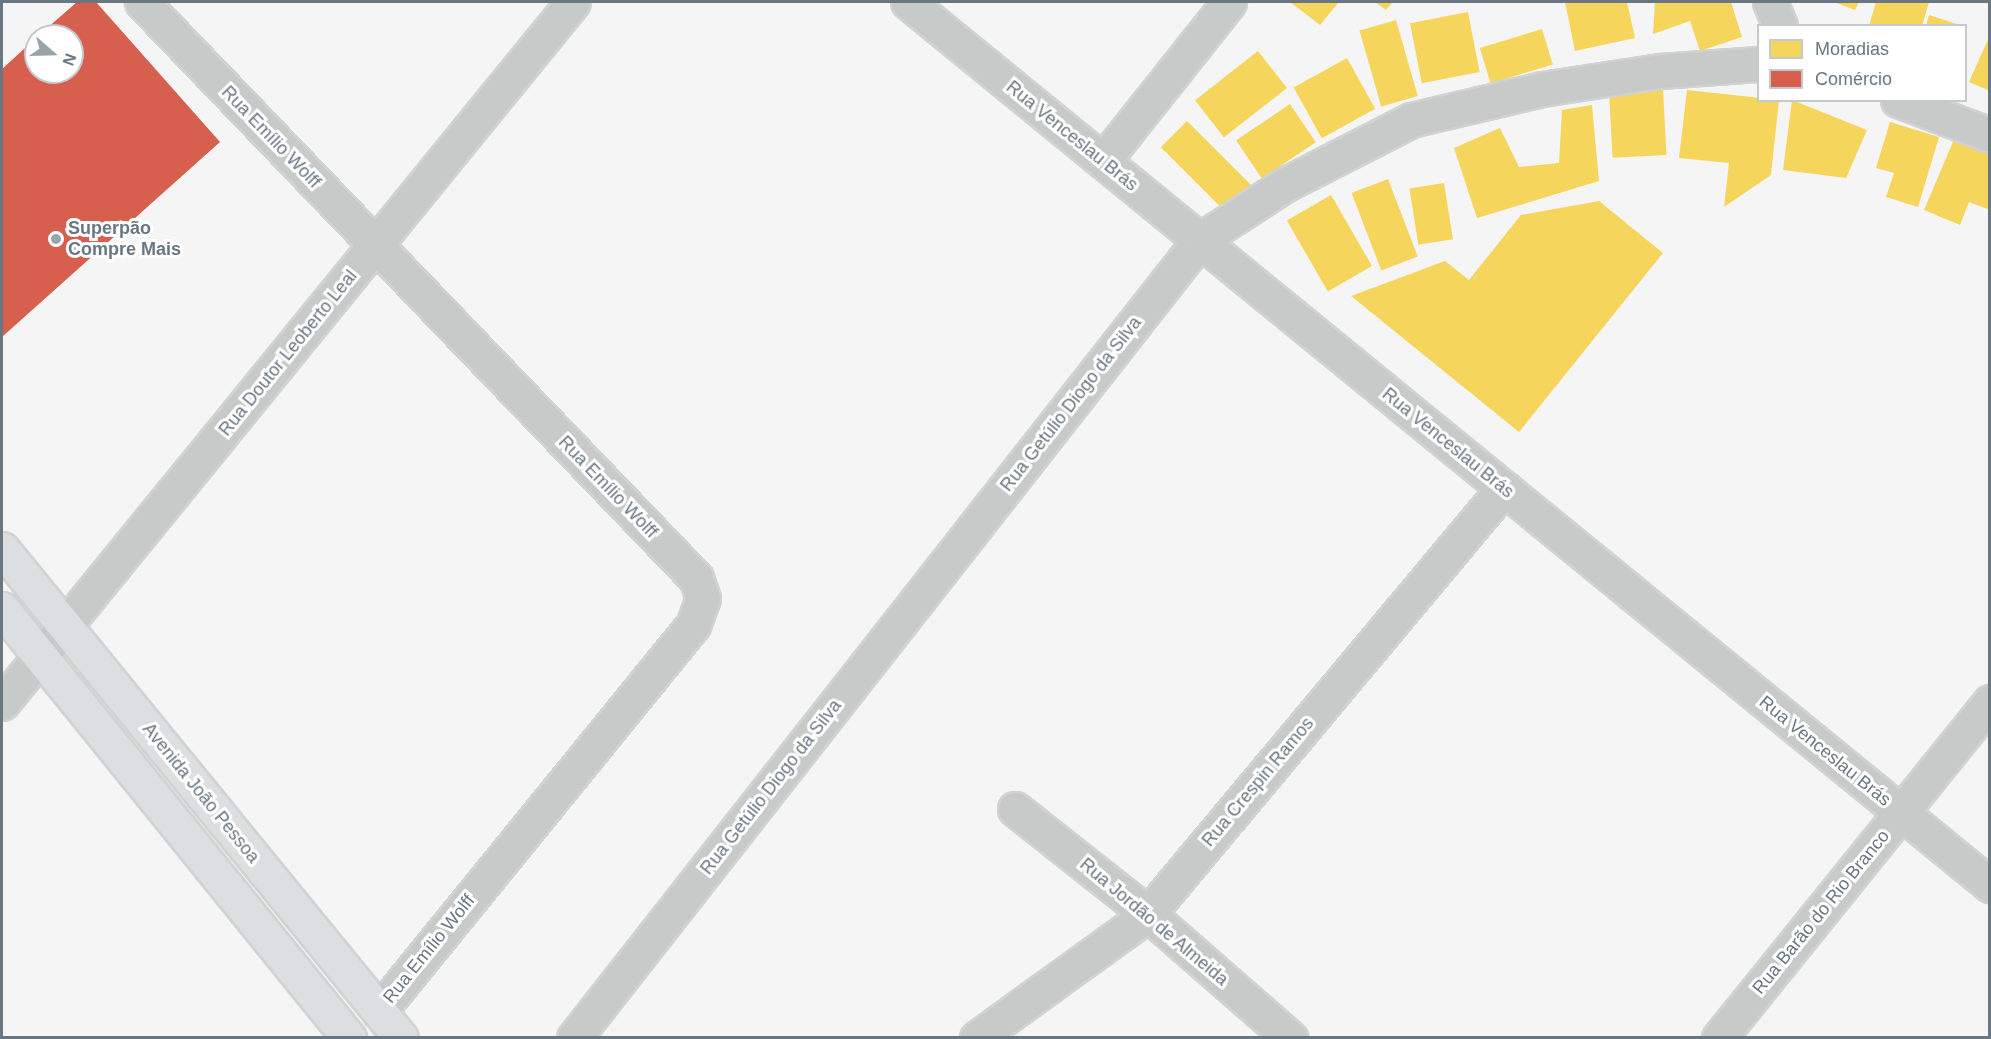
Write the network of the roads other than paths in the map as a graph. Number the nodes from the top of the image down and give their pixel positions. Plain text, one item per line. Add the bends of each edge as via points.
1 (142, 2) edge
2 (573, 2) edge
3 (908, 2) edge
4 (1229, 2) edge
5 (1770, 2) edge
6 (1779, 24) edge
7 (1757, 64) edge
8 (1903, 102) edge
9 (1989, 135) edge
10 (1103, 161) junction
11 (1200, 240) junction
12 (375, 246) junction
13 (1504, 488) junction
14 (2, 549) edge
15 (2, 609) edge
16 (66, 627) junction
17 (41, 657) junction
18 (1989, 702) edge
19 (2, 703) edge
20 (1015, 808) dead end
21 (1901, 813) junction
22 (1989, 885) edge
23 (1148, 914) junction
24 (379, 1011) junction
25 (349, 1038) edge
26 (400, 1038) edge
27 (574, 1038) edge
28 (977, 1038) edge
29 (1290, 1038) edge
30 (1719, 1038) edge

1 - 12 street, Rua Emílio Wolff
2 - 12 street, Rua Doutor Leoberto Leal
3 - 10 street, Rua Venceslau Brás
4 - 10 street
5 - 6 street
7 - 11 street, Rua Getúlio Diogo da Silva via 1660,71 1542,89 1411,120 1286,184
8 - 9 street
10 - 11 street, Rua Venceslau Brás
11 - 13 street, Rua Venceslau Brás
11 - 27 street, Rua Getúlio Diogo da Silva
12 - 16 street, Rua Doutor Leoberto Leal
12 - 24 street, Rua Emílio Wolff via 696,578 703,598 693,626
13 - 21 street, Rua Venceslau Brás
13 - 23 street, Rua Crespin Ramos
14 - 16 highway, Avenida João Pessoa
15 - 17 highway
16 - 17 street, Rua Doutor Leoberto Leal
16 - 24 highway, Avenida João Pessoa
17 - 19 street, Rua Doutor Leoberto Leal
17 - 25 highway
18 - 21 street, Rua Barão do Rio Branco
20 - 23 street, Rua Jordão de Almeida
21 - 22 street, Rua Venceslau Brás
21 - 30 street, Rua Barão do Rio Branco
23 - 28 street, Rua Crespin Ramos
23 - 29 street, Rua Jordão de Almeida
24 - 26 highway, Avenida João Pessoa

